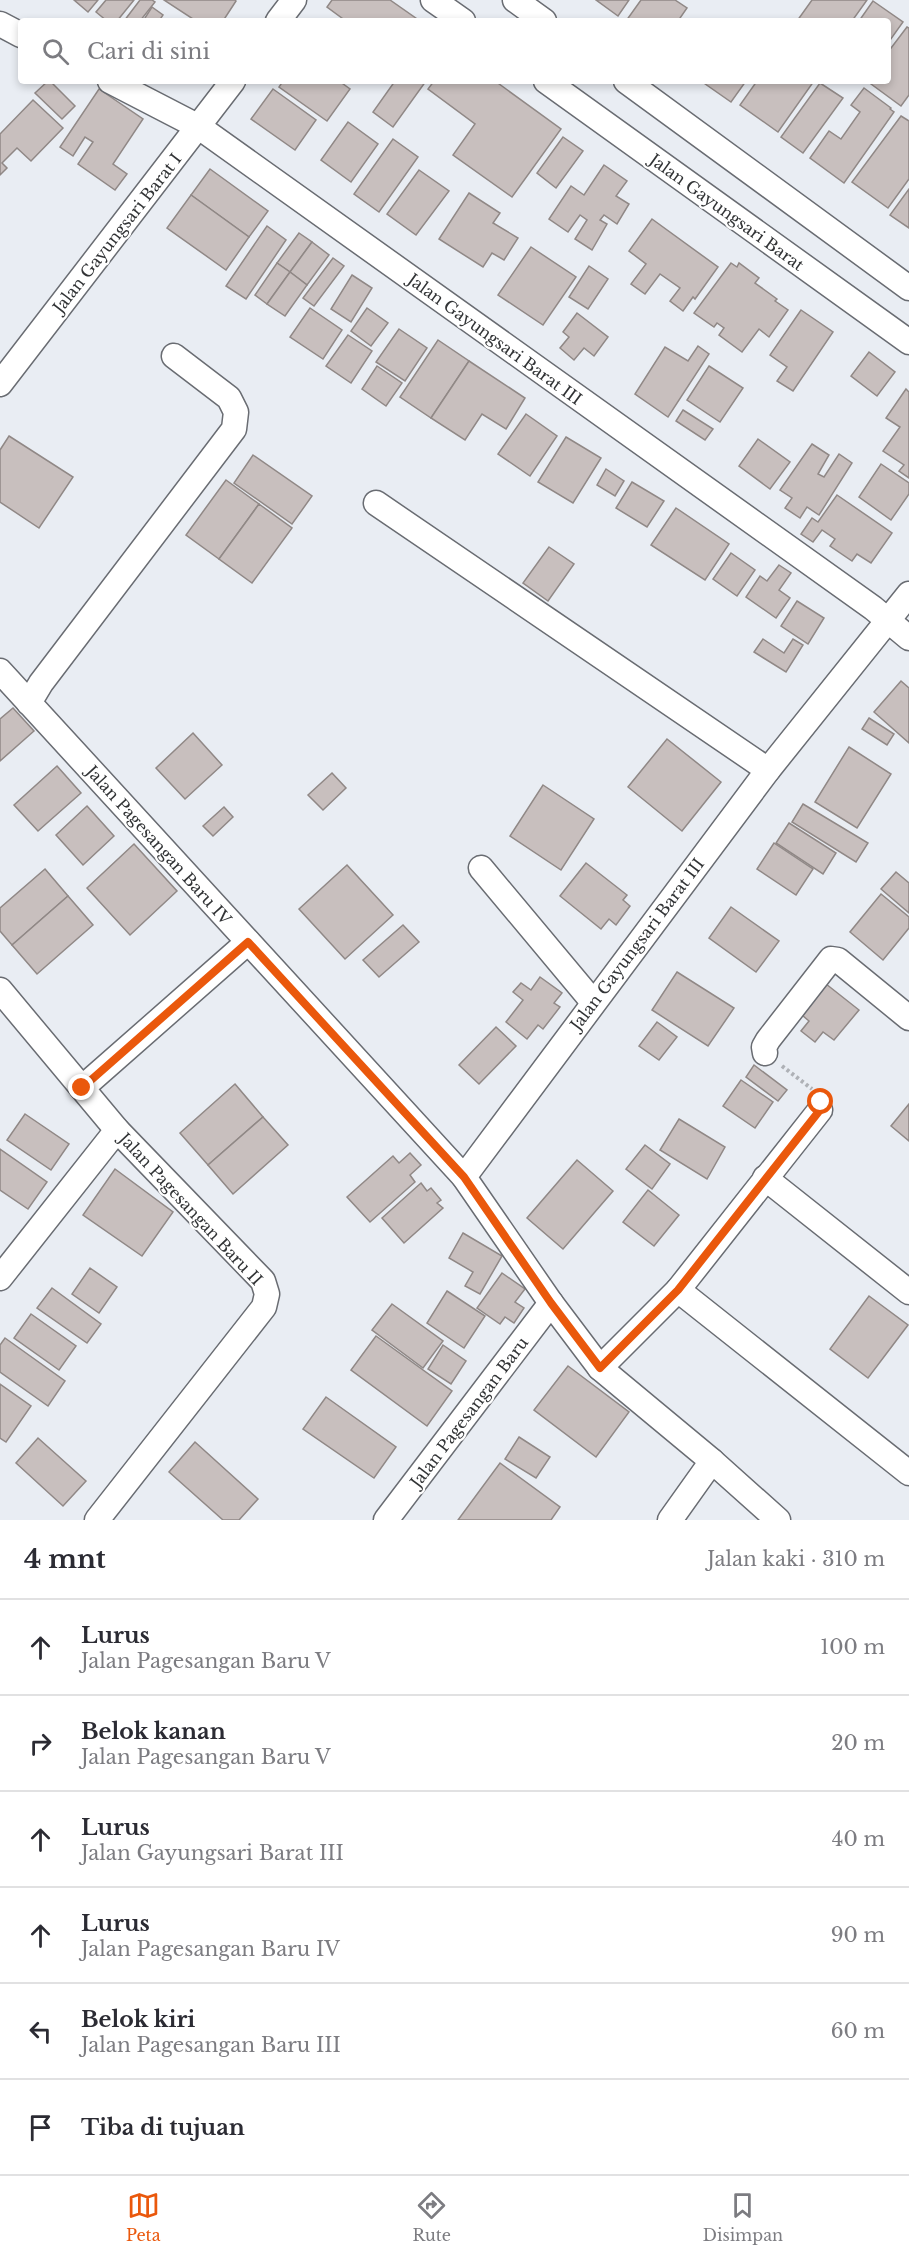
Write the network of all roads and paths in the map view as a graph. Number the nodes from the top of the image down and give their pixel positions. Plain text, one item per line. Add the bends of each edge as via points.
1 (294, 0) edge
2 (433, 0) edge
3 (515, 0) edge
4 (280, 18) edge
5 (459, 18) edge
6 (540, 18) edge
7 (0, 24) edge
8 (18, 33) edge
9 (116, 84) edge
10 (231, 84) edge
11 (550, 84) edge
12 (630, 84) edge
13 (199, 127) junction
14 (909, 288) edge
15 (909, 342) edge
16 (174, 356) dead end
17 (3, 373) edge
18 (376, 503) dead end
19 (909, 594) edge
20 (880, 615) junction
21 (909, 639) edge
22 (0, 671) edge
23 (29, 703) junction
24 (768, 771) junction
25 (481, 868) dead end
26 (248, 942) junction
27 (0, 990) edge
28 (593, 1002) junction
29 (909, 1017) edge
30 (765, 1053) joint
31 (82, 1088) junction
32 (820, 1110) joint
33 (117, 1130) junction
34 (464, 1177) junction
35 (765, 1178) junction
36 (0, 1278) edge
37 (678, 1290) junction
38 (909, 1292) edge
39 (551, 1303) junction
40 (600, 1368) junction
41 (712, 1461) junction
42 (909, 1473) edge
43 (97, 1520) edge
44 (386, 1520) edge
45 (670, 1520) edge
46 (778, 1520) edge

1 - 4 street
2 - 5 street
3 - 6 street
7 - 8 street
9 - 13 street, Jalan Gayungsari Barat III
10 - 13 street, Jalan Gayungsari Barat I
11 - 15 street, Jalan Gayungsari Barat
12 - 14 street
13 - 17 street, Jalan Gayungsari Barat I
13 - 20 street, Jalan Gayungsari Barat III
16 - 23 street via 229,398 236,412 234,429
18 - 24 street
19 - 20 street, Jalan Gayungsari Barat III
20 - 21 street
20 - 24 street, Jalan Gayungsari Barat III
22 - 23 street, Jalan Pagesangan Baru IV
23 - 26 street, Jalan Pagesangan Baru IV
24 - 28 street, Jalan Gayungsari Barat III
25 - 28 street
26 - 31 street
26 - 34 street, Jalan Pagesangan Baru IV
27 - 31 street, Jalan Pagesangan Baru II
28 - 34 street, Jalan Gayungsari Barat III
29 - 30 street via 838,960 831,959 768,1040
30 - 32 path via 818,1094
31 - 33 street, Jalan Pagesangan Baru II
32 - 35 street
33 - 36 street
33 - 43 street, Jalan Pagesangan Baru II via 263,1281 267,1294 264,1307
34 - 39 street
35 - 37 street
35 - 38 street
37 - 40 street
37 - 42 street
39 - 40 street
39 - 44 street, Jalan Pagesangan Baru
40 - 41 street
41 - 45 street
41 - 46 street

